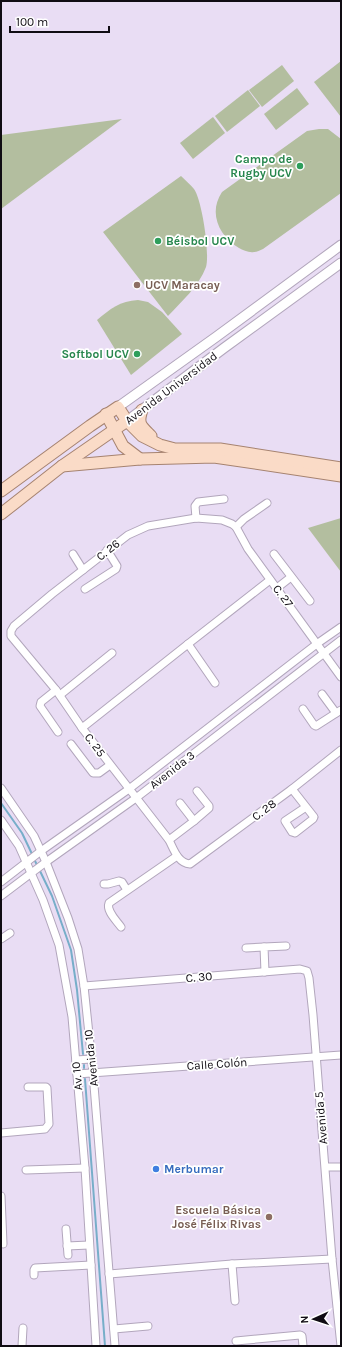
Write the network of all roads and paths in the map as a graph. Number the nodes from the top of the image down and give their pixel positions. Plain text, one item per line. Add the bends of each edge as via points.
1 (341, 245) edge
2 (341, 263) edge
3 (118, 407) junction
4 (142, 410) junction
5 (106, 414) junction
6 (127, 421) junction
7 (114, 430) junction
8 (160, 445) junction
9 (140, 460) junction
10 (62, 466) junction
11 (341, 468) edge
12 (341, 476) edge
13 (1, 491) edge
14 (224, 499) dead end
15 (267, 503) dead end
16 (1, 514) edge
17 (196, 518) junction
18 (236, 527) junction
19 (108, 550) junction
20 (73, 554) dead end
21 (274, 554) dead end
22 (83, 570) junction
23 (291, 577) junction
24 (270, 580) junction
25 (277, 588) junction
26 (85, 589) dead end
27 (310, 601) dead end
28 (14, 626) joint
29 (341, 627) edge
30 (341, 640) edge
31 (318, 643) junction
32 (188, 644) junction
33 (324, 652) junction
34 (112, 653) dead end
35 (341, 677) edge
36 (215, 683) dead end
37 (58, 692) junction
38 (322, 694) dead end
39 (303, 709) dead end
40 (339, 712) edge
41 (82, 728) junction
42 (58, 732) dead end
43 (71, 744) dead end
44 (341, 750) edge
45 (110, 765) junction
46 (1, 788) edge
47 (129, 789) junction
48 (292, 789) junction
49 (197, 791) dead end
50 (136, 798) junction
51 (180, 803) dead end
52 (306, 807) dead end
53 (1, 820) edge
54 (194, 821) junction
55 (169, 840) junction
56 (41, 851) junction
57 (177, 856) junction
58 (46, 862) junction
59 (27, 863) junction
60 (184, 863) joint
61 (31, 874) junction
62 (1, 882) edge
63 (104, 884) dead end
64 (128, 890) junction
65 (1, 896) edge
66 (121, 927) dead end
67 (10, 933) dead end
68 (1, 939) edge
69 (286, 946) dead end
70 (264, 947) junction
71 (246, 948) dead end
72 (265, 972) junction
73 (310, 978) joint
74 (84, 986) junction
75 (341, 1055) edge
76 (315, 1056) junction
77 (91, 1058) junction
78 (76, 1060) junction
79 (93, 1073) junction
80 (77, 1074) junction
81 (28, 1087) dead end
82 (1, 1133) edge
83 (341, 1166) edge
84 (326, 1167) junction
85 (85, 1168) junction
86 (26, 1170) dead end
87 (1, 1196) edge
88 (66, 1229) dead end
89 (3, 1244) dead end
90 (89, 1245) junction
91 (67, 1246) junction
92 (68, 1254) dead end
93 (332, 1258) junction
94 (232, 1264) junction
95 (91, 1265) junction
96 (109, 1274) junction
97 (34, 1275) dead end
98 (338, 1276) edge
99 (235, 1301) dead end
100 (340, 1312) edge
101 (148, 1326) dead end
102 (22, 1328) dead end
103 (114, 1329) junction
104 (236, 1341) dead end
105 (341, 1341) edge
106 (22, 1346) edge
107 (96, 1346) edge
108 (114, 1346) edge
109 (303, 1346) edge

1 - 3 street, Avenida Universidad
2 - 4 street, Avenida Universidad
3 - 5 main road, Avenida Universidad
3 - 6 main road
4 - 6 street, Avenida Universidad
4 - 8 main road via 139,419 142,427
5 - 7 main road
5 - 13 main road, Avenida Universidad
6 - 7 main road, Avenida Universidad
6 - 8 main road via 136,432
7 - 9 main road via 123,446
7 - 10 main road, Avenida Universidad
8 - 11 main road via 175,449 220,449
9 - 10 main road
9 - 12 main road via 214,457
10 - 16 main road, Avenida Universidad
14 - 17 street via 198,502 195,506
15 - 18 street
17 - 18 street, C. 26 via 222,520
17 - 19 street, C. 26 via 148,526 128,535
18 - 24 street, C. 27
19 - 22 street, C. 26
19 - 26 street via 117,566 116,569
20 - 22 street
21 - 23 street
22 - 28 street, C. 26
23 - 25 street
23 - 27 street
24 - 25 street, C. 27
24 - 32 street
25 - 31 street, C. 27
28 - 37 street, C. 25 via 11,636
29 - 31 street, Avenida 3
30 - 33 street, Avenida 3
31 - 33 street, C. 27
31 - 47 street, Avenida 3
32 - 36 street
32 - 41 street
33 - 35 street, C. 27
33 - 50 street, Avenida 3
34 - 37 street
37 - 41 street, C. 25
37 - 42 street via 41,702 40,706
38 - 40 street
39 - 40 street via 316,726
41 - 45 street, C. 25
43 - 45 street via 93,773 99,773
44 - 48 street, C. 28
45 - 47 street, C. 25
46 - 56 street, Avenida 10 via 34,836
47 - 50 street, C. 25
47 - 56 street, Avenida 3
48 - 52 street
48 - 60 street, C. 28 via 190,864
49 - 54 street via 209,808
50 - 55 street, C. 25
50 - 58 street, Avenida 3
51 - 54 street
53 - 59 street, Av. 10
54 - 55 street
55 - 57 street, C. 25
56 - 58 street, Avenida 10
56 - 59 street, Avenida 3
57 - 60 street, C. 25
57 - 64 street
58 - 61 street, Avenida 3
58 - 74 street, Avenida 10 via 78,949
59 - 61 street, Av. 10
59 - 62 street, Avenida 3
61 - 65 street, Avenida 3
61 - 78 street, Av. 10 via 59,945 72,1017
63 - 64 street via 119,881
64 - 66 street via 107,906
67 - 68 street
69 - 70 street
70 - 71 street
70 - 72 street
72 - 73 street, C. 30 via 300,969 307,971
72 - 74 street, C. 30
73 - 76 street, Avenida 5
74 - 77 street, Avenida 10
75 - 76 street, Calle Colón
76 - 79 street, Calle Colón
76 - 84 street, Avenida 5
77 - 78 street
77 - 79 street, Avenida 10
78 - 80 street, Av. 10
79 - 80 street, Calle Colón
79 - 96 street, Avenida 10
80 - 85 street, Av. 10
81 - 82 street via 46,1087 49,1124 45,1129
83 - 84 street
84 - 93 street, Avenida 5
85 - 86 street
85 - 90 street, Av. 10
87 - 89 street
88 - 91 street
90 - 91 street
90 - 95 street, Av. 10
91 - 92 street
93 - 94 street
93 - 98 street, Avenida 5
94 - 96 street
94 - 99 street
95 - 97 street via 35,1268
95 - 107 street, Av. 10
96 - 103 street, Avenida 10
98 - 100 street, Avenida 5
100 - 105 street, Avenida 5
101 - 103 street
102 - 106 street
103 - 108 street, Avenida 10
104 - 109 street via 300,1335

